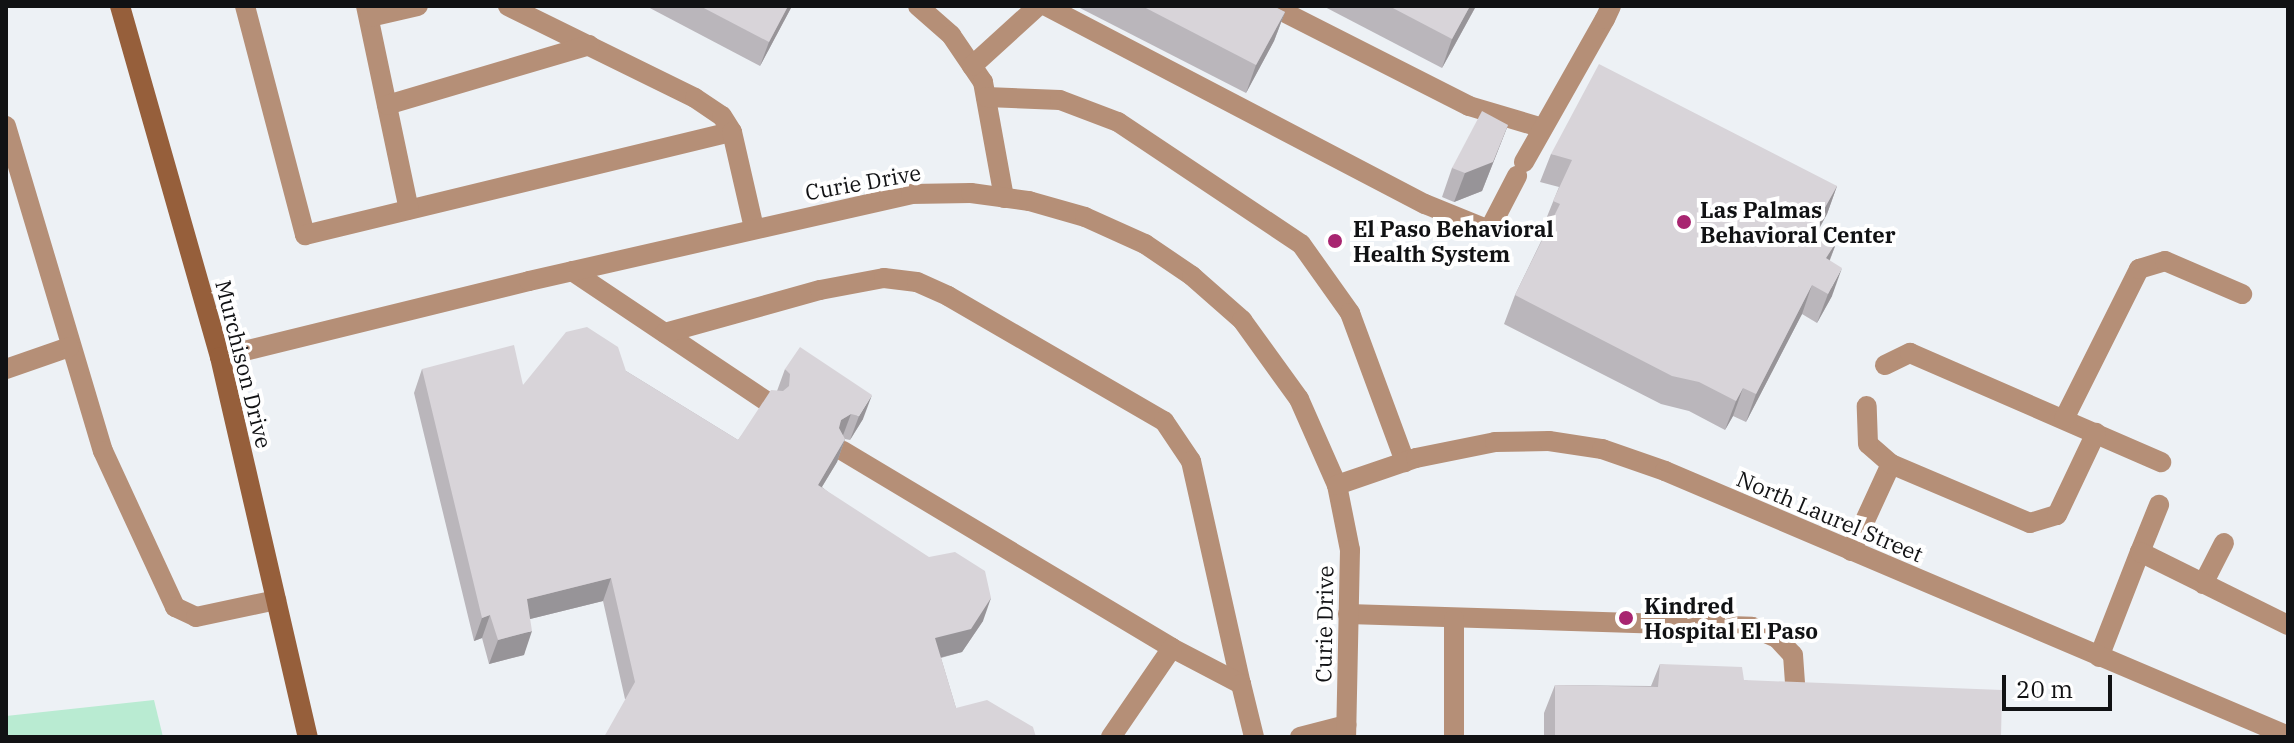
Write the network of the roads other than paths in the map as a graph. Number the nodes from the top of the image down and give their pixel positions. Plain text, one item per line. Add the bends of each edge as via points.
1 (120, 6) edge
2 (245, 6) edge
3 (418, 6) edge
4 (508, 6) edge
5 (918, 6) edge
6 (1038, 6) edge
7 (1046, 6) edge
8 (1272, 6) edge
9 (368, 11) edge
10 (1608, 12) edge
11 (589, 45) junction
12 (972, 66) junction
13 (986, 97) junction
14 (387, 105) junction
15 (6, 126) edge
16 (1543, 128) junction
17 (732, 132) junction
18 (1004, 198) junction
19 (409, 210) junction
20 (754, 228) junction
21 (572, 271) junction
22 (2242, 294) dead end
23 (665, 333) junction
24 (69, 347) junction
25 (220, 357) junction
26 (1885, 365) dead end
27 (6, 369) edge
28 (769, 403) edge
29 (1867, 406) dead end
30 (2064, 419) junction
31 (2096, 433) junction
32 (843, 451) edge
33 (1405, 462) junction
34 (2161, 462) dead end
35 (1891, 464) junction
36 (1337, 485) junction
37 (2159, 505) dead end
38 (2224, 543) dead end
39 (1851, 551) junction
40 (2140, 552) junction
41 (2203, 584) junction
42 (276, 600) junction
43 (1348, 614) junction
44 (1454, 619) junction
45 (2288, 625) edge
46 (1172, 648) junction
47 (2099, 657) junction
48 (1241, 684) junction
49 (1796, 697) edge
50 (1346, 731) edge
51 (2288, 736) edge
52 (308, 737) edge
53 (1111, 737) edge
54 (1254, 737) edge
55 (1300, 737) edge
56 (1454, 737) edge

1 - 25 main road, Murchison Drive
2 - 19 street via 305,235
3 - 9 street
4 - 11 street
5 - 12 street via 951,35
6 - 12 street
7 - 16 street via 1425,204 1489,230
8 - 16 street via 1469,106
9 - 14 street
10 - 16 street
11 - 14 street
11 - 17 street via 695,98 722,116
12 - 13 street
13 - 18 street
13 - 33 street via 1060,100 1118,122 1301,244 1350,313
14 - 19 street
15 - 24 street
17 - 19 street
17 - 20 street
18 - 20 street, Curie Drive via 911,194
18 - 36 street, Curie Drive via 1085,217 1145,244 1192,276 1242,320 1269,354 1299,399
20 - 21 street, Curie Drive
21 - 23 street
21 - 25 street, Curie Drive
22 - 30 street via 2165,261 2139,269
23 - 28 street
23 - 48 street via 820,290 884,278 917,282 1164,421 1191,461
24 - 27 street
24 - 42 street via 103,451 175,607 196,617
25 - 42 main road, Murchison Drive
26 - 30 street via 1910,353
29 - 35 street via 1868,444
30 - 31 street
31 - 34 street
31 - 35 street via 2057,515 2030,523
32 - 46 street
33 - 36 street, North Laurel Street
33 - 39 street, North Laurel Street via 1495,442 1549,441 1602,449
35 - 39 street
36 - 43 street, Curie Drive via 1350,550
37 - 40 street
38 - 41 street
39 - 47 street, North Laurel Street
40 - 41 street
40 - 47 street
41 - 45 street
42 - 52 main road, Murchison Drive
43 - 44 street
43 - 50 street, Curie Drive
44 - 49 street via 1752,627 1777,638 1793,655
44 - 56 street
46 - 48 street
46 - 53 street
47 - 51 street, North Laurel Street
48 - 54 street
50 - 55 street

